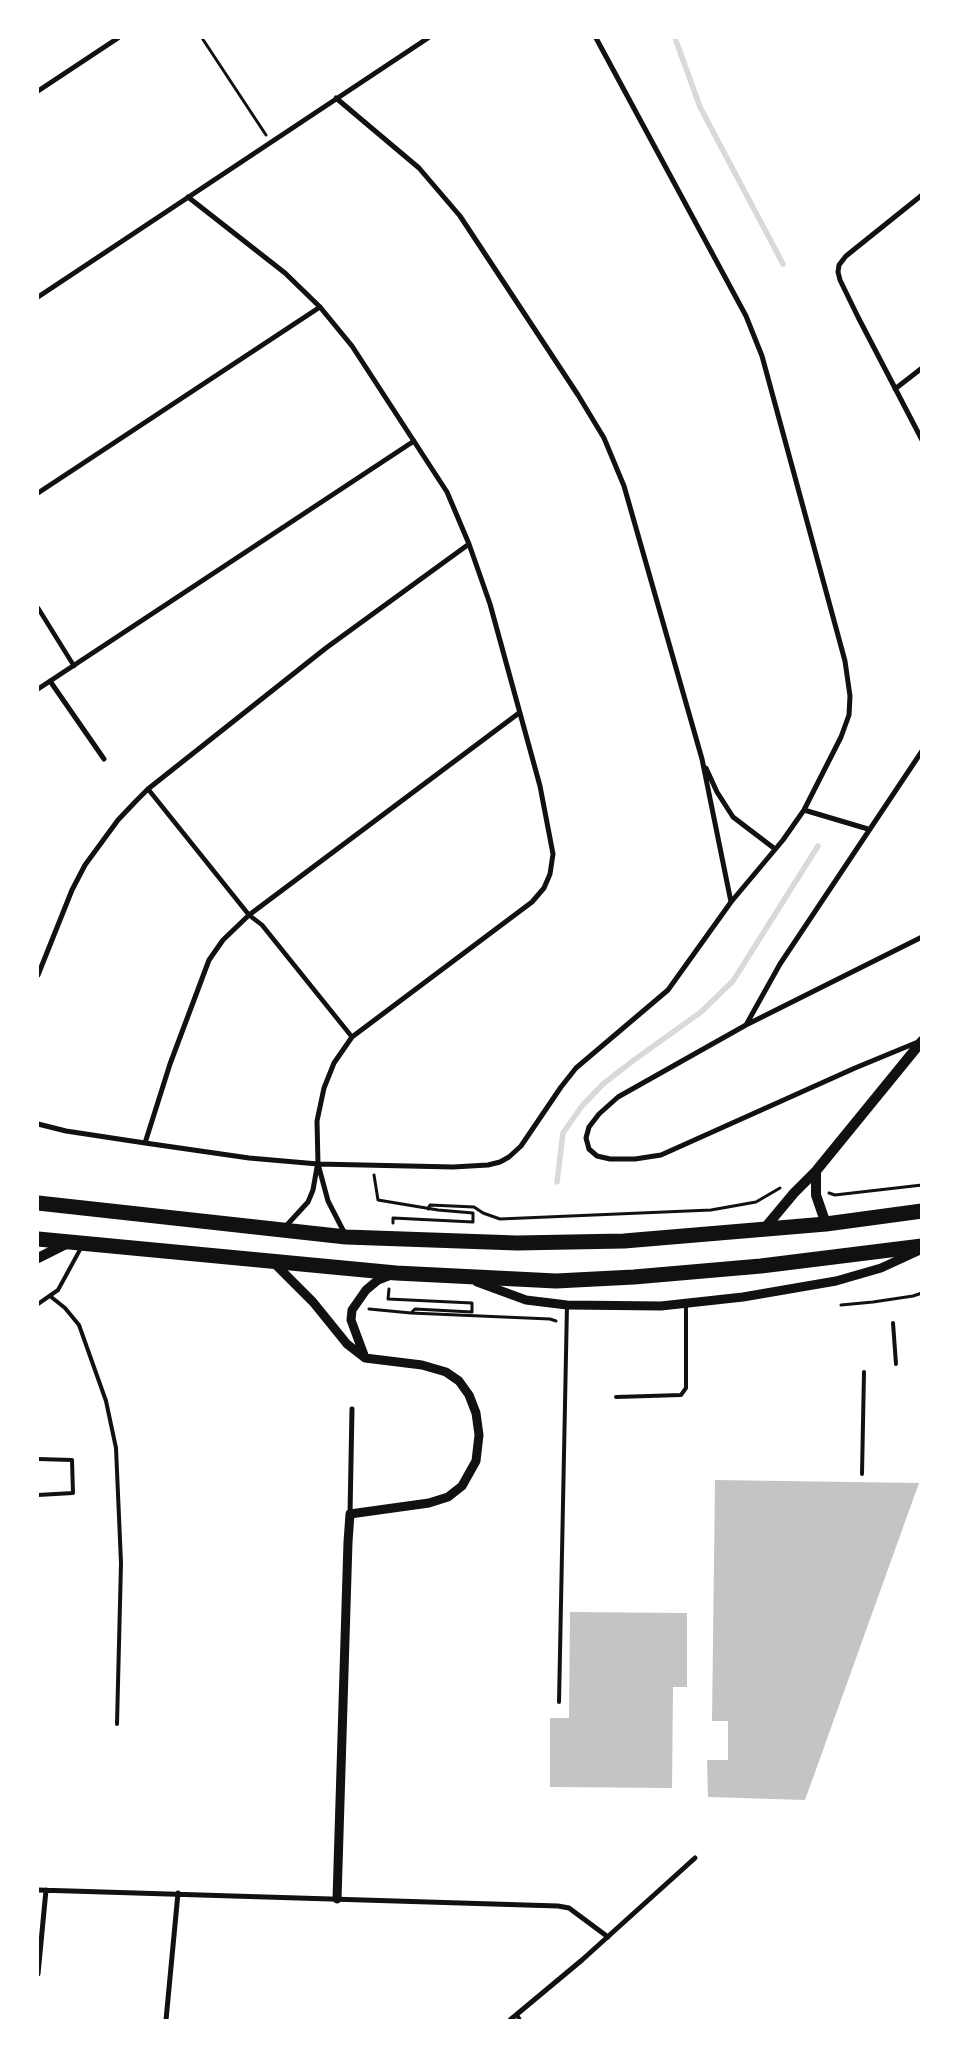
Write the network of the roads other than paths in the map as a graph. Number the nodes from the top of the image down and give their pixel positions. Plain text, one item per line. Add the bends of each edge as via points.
1 (118, 38) edge
2 (428, 38) edge
3 (596, 38) edge
4 (38, 91) edge
5 (336, 98) junction
6 (922, 195) edge
7 (188, 197) junction
8 (38, 297) edge
9 (320, 307) junction
10 (922, 368) edge
11 (895, 389) junction
12 (922, 440) edge
13 (414, 442) junction
14 (38, 493) edge
15 (469, 544) junction
16 (38, 608) edge
17 (74, 666) junction
18 (50, 681) junction
19 (38, 689) edge
20 (519, 713) junction
21 (922, 751) edge
22 (104, 759) dead end
23 (702, 759) junction
24 (148, 789) junction
25 (804, 810) junction
26 (868, 829) junction
27 (776, 849) junction
28 (732, 902) junction
29 (249, 915) junction
30 (922, 937) edge
31 (38, 974) edge
32 (746, 1025) junction
33 (352, 1038) junction
34 (921, 1041) edge
35 (38, 1124) edge
36 (144, 1143) junction
37 (318, 1164) junction
38 (816, 1171) junction
39 (38, 1203) edge
40 (922, 1211) edge
41 (826, 1224) junction
42 (764, 1229) junction
43 (282, 1231) junction
44 (346, 1237) junction
45 (38, 1239) edge
46 (77, 1243) junction
47 (922, 1247) edge
48 (38, 1258) edge
49 (273, 1262) junction
50 (396, 1273) junction
51 (463, 1276) junction
52 (50, 1296) junction
53 (686, 1303) junction
54 (38, 1304) edge
55 (567, 1305) junction
56 (892, 1323) dead end
57 (365, 1358) junction
58 (896, 1364) dead end
59 (864, 1372) dead end
60 (616, 1397) dead end
61 (352, 1409) dead end
62 (38, 1459) edge
63 (862, 1474) dead end
64 (38, 1494) edge
65 (350, 1514) junction
66 (559, 1702) dead end
67 (117, 1724) dead end
68 (695, 1858) dead end
69 (38, 1890) edge
70 (46, 1890) junction
71 (178, 1893) junction
72 (337, 1899) junction
73 (608, 1937) junction
74 (38, 1974) edge
75 (517, 2015) junction
76 (166, 2020) edge
77 (510, 2020) edge
78 (520, 2020) edge

1 - 4 street
2 - 5 street
3 - 25 street via 746,316 762,356 840,642 850,696 849,715
5 - 7 street
5 - 23 street via 419,168 460,216 604,438 624,486
6 - 11 street via 859,245 839,265 838,272
7 - 8 street
7 - 9 street via 285,273
9 - 13 street via 352,346
9 - 14 street
10 - 11 street
11 - 12 street
13 - 15 street via 447,492
13 - 17 street
15 - 20 street via 490,604
15 - 24 street via 326,648
16 - 17 street
17 - 18 street
18 - 19 street
18 - 22 street
20 - 29 street
20 - 33 street via 540,786 553,854 544,888 509,921
21 - 26 street
23 - 27 street via 733,817
23 - 28 street
24 - 29 street
24 - 31 street via 118,820 85,865
25 - 26 street
25 - 27 street
26 - 32 street via 780,964
27 - 28 street
28 - 37 street via 668,990 576,1068 510,1157 488,1165 372,1167
29 - 33 street via 262,926
29 - 36 street via 222,940 209,960
30 - 32 street
32 - 34 street via 618,1097 589,1127 586,1138 589,1149 597,1156 610,1159 661,1155
33 - 37 street via 334,1063 324,1088 317,1121
34 - 38 main road
35 - 36 street
36 - 37 street
37 - 43 street via 308,1202
37 - 44 street via 328,1201
38 - 41 main road via 818,1203
38 - 42 main road
39 - 43 highway
40 - 41 highway
41 - 42 highway
42 - 44 highway via 615,1241 516,1243
43 - 44 highway
45 - 46 highway
46 - 48 main road
46 - 49 highway
46 - 52 lane via 58,1290
47 - 51 highway via 634,1277 556,1281
47 - 53 street via 881,1268 836,1281 772,1293
49 - 50 highway
49 - 57 street via 313,1302 348,1344
50 - 51 highway
50 - 57 street via 378,1280 354,1306 351,1320
51 - 55 street via 526,1300
52 - 54 lane
52 - 67 lane via 79,1325 106,1401 116,1448 121,1563
53 - 55 street via 661,1306
53 - 60 lane via 686,1388 681,1395
55 - 66 lane
56 - 58 lane
57 - 65 street via 422,1365 446,1372 460,1381 470,1395 476,1413 476,1461 462,1486 448,1497 429,1504
59 - 63 lane
61 - 65 street
62 - 64 lane via 72,1460 73,1492
65 - 72 street
68 - 73 street
69 - 70 street
70 - 71 street
70 - 74 street
71 - 72 street
71 - 76 street
72 - 73 street via 558,1906 569,1908
73 - 75 street
75 - 77 street
75 - 78 lane

